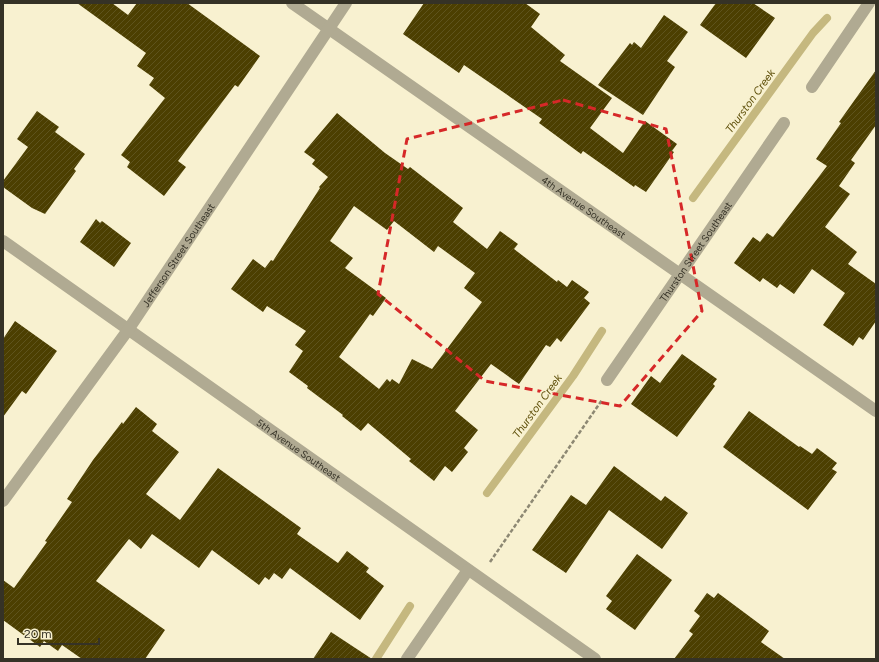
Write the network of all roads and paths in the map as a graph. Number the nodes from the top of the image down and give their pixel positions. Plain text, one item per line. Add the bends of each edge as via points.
1 (292, 3) edge
2 (346, 3) edge
3 (869, 3) edge
4 (329, 28) junction
5 (812, 87) dead end
6 (784, 123) dead end
7 (3, 241) edge
8 (680, 274) junction
9 (128, 330) junction
10 (607, 380) joint
11 (876, 411) edge
12 (3, 501) edge
13 (468, 570) junction
14 (479, 578) junction
15 (407, 659) edge
16 (595, 659) edge

1 - 4 street, 4th Avenue Southeast
2 - 4 street, Jefferson Street Southeast
3 - 5 street
4 - 8 street, 4th Avenue Southeast
4 - 9 street, Jefferson Street Southeast
6 - 8 street, Thurston Street Southeast
7 - 9 street, 5th Avenue Southeast
8 - 10 street, Thurston Street Southeast
8 - 11 street, 4th Avenue Southeast
9 - 12 street, Jefferson Street Southeast
9 - 13 street, 5th Avenue Southeast
10 - 14 path via 605,396
13 - 14 street, 5th Avenue Southeast
13 - 15 street
14 - 16 street, 5th Avenue Southeast

